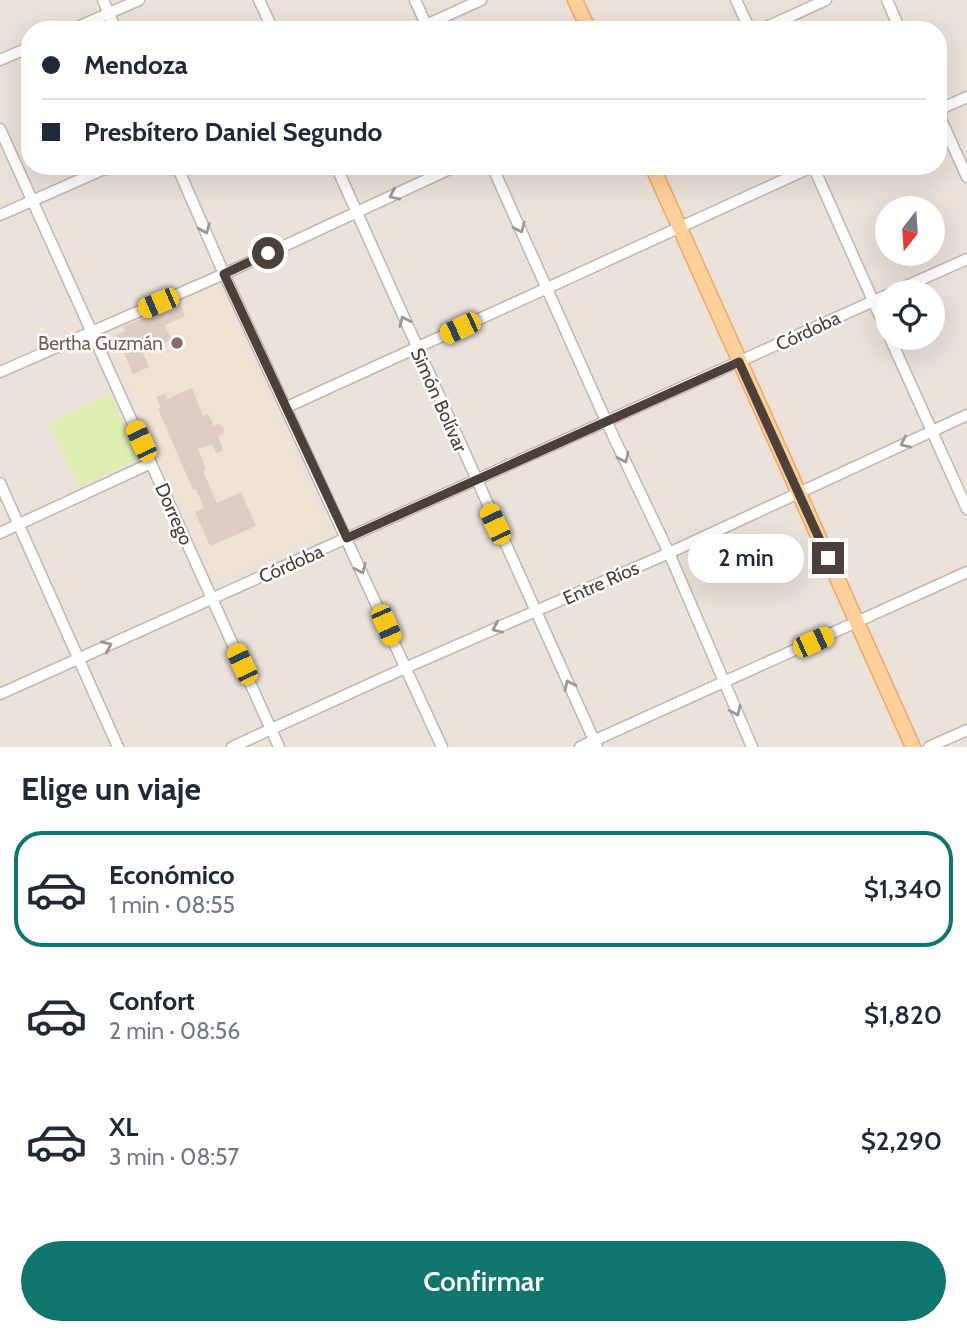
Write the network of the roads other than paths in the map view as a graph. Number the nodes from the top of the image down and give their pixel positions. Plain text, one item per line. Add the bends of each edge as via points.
1 (103, 0) edge
2 (139, 0) edge
3 (260, 0) edge
4 (415, 0) edge
5 (481, 0) edge
6 (575, 0) edge
7 (736, 0) edge
8 (826, 0) edge
9 (887, 0) edge
10 (109, 13) junction
11 (91, 21) edge
12 (112, 21) edge
13 (269, 21) edge
14 (425, 21) edge
15 (440, 21) edge
16 (585, 21) edge
17 (746, 21) edge
18 (780, 21) edge
19 (896, 21) edge
20 (21, 51) edge
21 (0, 60) edge
22 (967, 97) edge
23 (947, 107) edge
24 (0, 129) edge
25 (947, 132) edge
26 (90, 175) edge
27 (181, 175) edge
28 (340, 175) edge
29 (437, 175) edge
30 (496, 175) edge
31 (656, 175) edge
32 (794, 175) edge
33 (818, 175) edge
34 (967, 177) edge
35 (32, 200) junction
36 (357, 212) junction
37 (0, 215) edge
38 (680, 227) junction
39 (967, 259) edge
40 (224, 274) junction
41 (920, 280) edge
42 (548, 288) junction
43 (873, 301) junction
44 (875, 305) edge
45 (91, 331) junction
46 (416, 348) junction
47 (895, 350) edge
48 (739, 362) junction
49 (0, 372) edge
50 (287, 407) junction
51 (967, 415) edge
52 (607, 423) junction
53 (932, 431) junction
54 (152, 463) junction
55 (476, 480) junction
56 (0, 483) edge
57 (798, 494) junction
58 (967, 509) edge
59 (19, 524) junction
60 (0, 533) edge
61 (347, 538) junction
62 (669, 553) junction
63 (967, 572) edge
64 (212, 599) junction
65 (535, 611) junction
66 (858, 622) junction
67 (78, 660) junction
68 (405, 668) junction
69 (723, 682) junction
70 (0, 694) edge
71 (272, 730) junction
72 (967, 730) edge
73 (596, 744) edge
74 (118, 747) edge
75 (232, 747) edge
76 (279, 747) edge
77 (442, 747) edge
78 (580, 747) edge
79 (752, 747) edge
80 (913, 747) edge
81 (929, 747) edge

1 - 10 street
2 - 10 street
3 - 13 street
4 - 14 street
5 - 15 street
6 - 16 main road
7 - 17 street
8 - 18 street
9 - 19 street
10 - 11 street
10 - 12 street
20 - 21 street
22 - 23 street
24 - 35 street, Dorrego
25 - 34 street
26 - 35 street
27 -> 40 street
28 - 36 street, Simón Bolívar
29 -> 36 street
30 -> 42 street
31 - 38 main road
32 - 38 street
33 - 43 street
35 - 37 street
35 - 45 street, Dorrego
36 - 40 street
46 -> 36 street, Simón Bolívar
38 - 42 street
38 - 48 main road
39 - 41 street
40 - 45 street
40 - 50 street
42 - 46 street
42 - 52 street
43 - 44 street
43 - 48 street, Córdoba
45 - 49 street
45 - 54 street, Dorrego
46 - 50 street
46 - 55 street, Simón Bolívar
47 - 53 street
48 - 52 street, Córdoba
48 - 57 main road
50 - 61 street
51 - 53 street, Entre Ríos
52 - 55 street, Córdoba
52 -> 62 street
53 -> 57 street, Entre Ríos
53 - 58 street
54 - 59 street
54 - 64 street, Dorrego
55 - 61 street, Córdoba
55 - 65 street, Simón Bolívar
56 - 59 street
57 - 62 street, Entre Ríos
57 - 66 main road
59 - 60 street
59 - 67 street
61 - 64 street, Córdoba
61 -> 68 street
62 - 65 street, Entre Ríos
62 - 69 street
63 - 66 street
67 -> 64 street, Córdoba
64 - 71 street, Dorrego
65 -> 68 street, Entre Ríos
73 -> 65 street, Simón Bolívar
66 - 69 street
66 - 80 main road
67 - 70 street, Córdoba
67 - 74 street
68 - 71 street, Entre Ríos
68 - 77 street
69 - 73 street
69 -> 79 street
71 - 75 street, Entre Ríos
71 - 76 street, Dorrego
72 - 81 street
73 - 78 street

